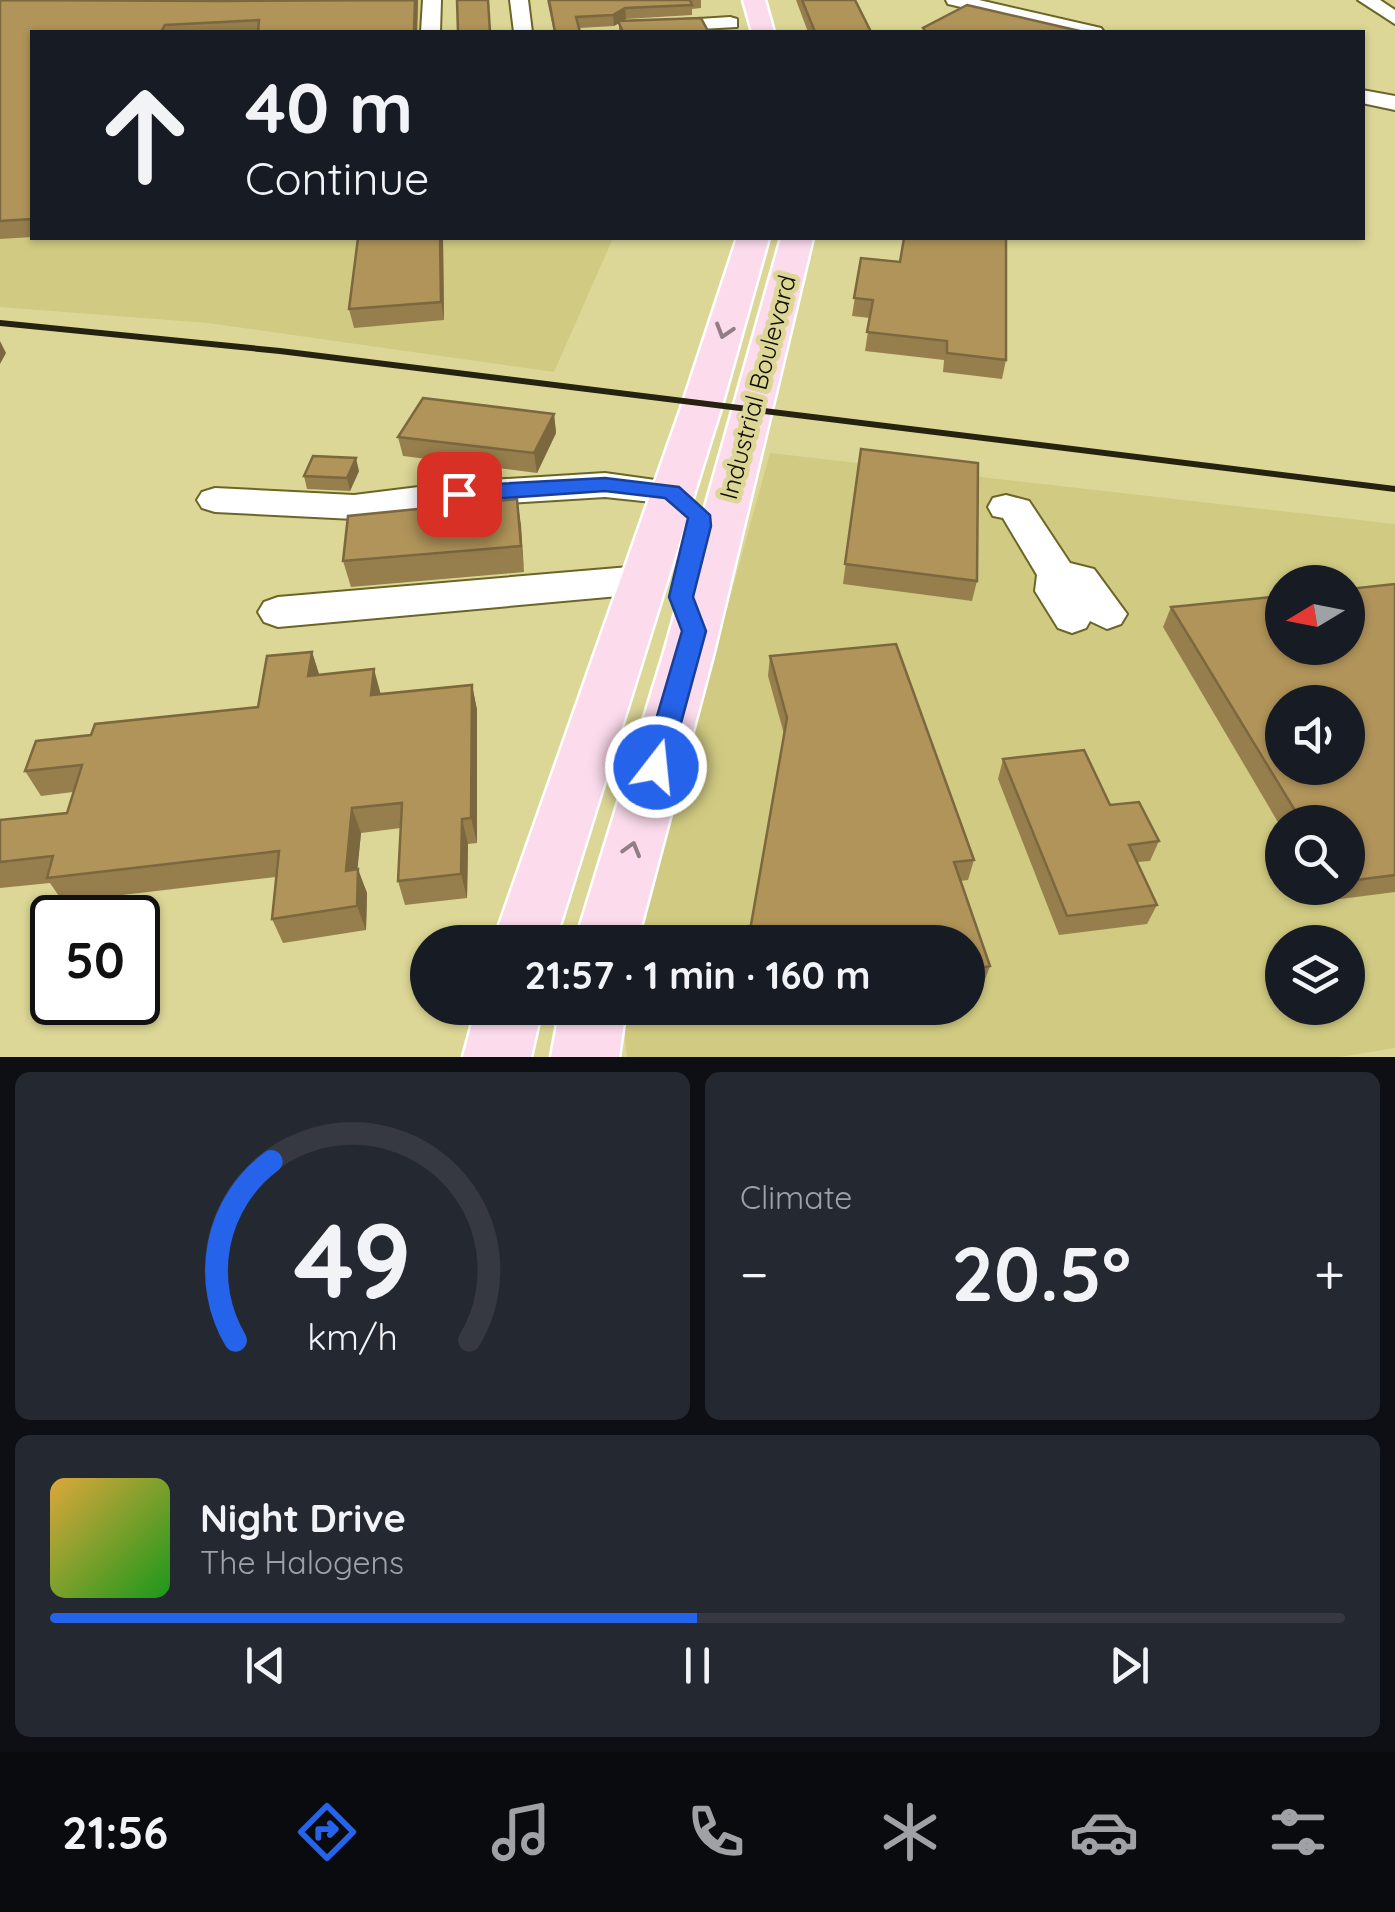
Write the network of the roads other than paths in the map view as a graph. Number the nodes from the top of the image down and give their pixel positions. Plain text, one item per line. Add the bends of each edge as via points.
1 (432, 0) edge
2 (519, 0) edge
3 (754, 0) edge
4 (956, 0) edge
5 (1367, 0) edge
6 (982, 6) junction
7 (728, 17) edge
8 (1395, 18) edge
9 (658, 19) edge
10 (626, 29) edge
11 (431, 30) edge
12 (524, 30) edge
13 (762, 30) edge
14 (1031, 30) edge
15 (1085, 30) edge
16 (1365, 97) edge
17 (1395, 103) edge
18 (751, 240) edge
19 (796, 240) edge
20 (671, 492) junction
21 (215, 500) dead end
22 (1006, 507) dead end
23 (641, 580) junction
24 (278, 612) dead end
25 (1090, 616) dead end
26 (624, 642) junction
27 (691, 642) junction
28 (530, 925) edge
29 (611, 925) edge
30 (505, 1025) edge
31 (590, 1025) edge
32 (497, 1057) edge
33 (585, 1057) edge

1 - 11 street
2 - 12 street
3 - 13 main road
4 - 6 street
5 - 8 street
6 - 14 street via 967,15
6 - 15 street
7 - 9 street
7 - 10 street
16 - 17 street
18 -> 20 main road, Industrial Boulevard
19 - 27 main road, Industrial Boulevard
20 - 21 street via 605,484 354,507
20 - 23 main road, Industrial Boulevard
20 - 27 main road via 700,520 681,597
22 - 25 street via 1016,510 1057,575 1055,591
23 - 24 street
23 - 26 main road, Industrial Boulevard
26 - 27 main road
26 - 28 main road, Industrial Boulevard
29 -> 27 main road, Industrial Boulevard
30 - 32 main road
31 - 33 main road

